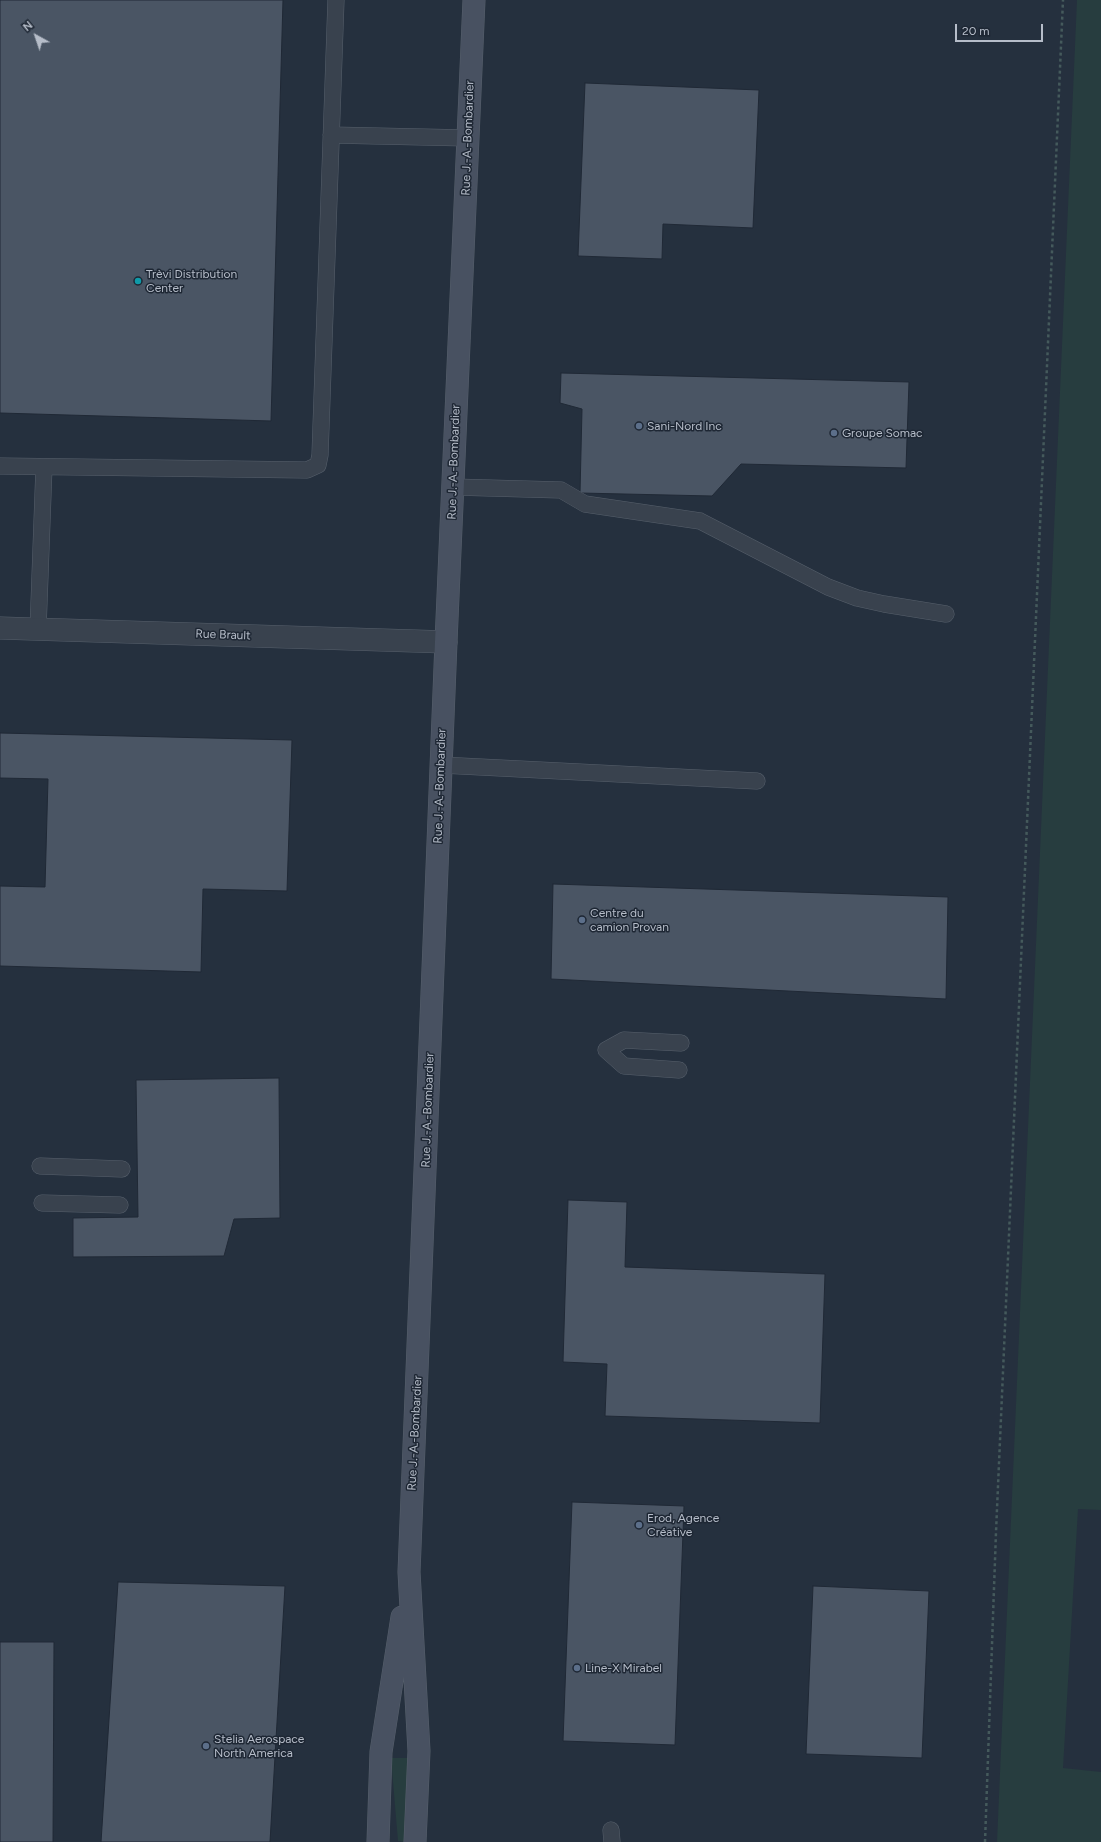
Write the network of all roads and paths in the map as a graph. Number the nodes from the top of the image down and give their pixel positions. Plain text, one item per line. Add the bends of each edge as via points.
1 (336, 0) edge
2 (474, 0) edge
3 (1063, 0) edge
4 (331, 135) junction
5 (468, 138) junction
6 (0, 466) edge
7 (44, 467) junction
8 (452, 487) junction
9 (946, 614) dead end
10 (0, 628) edge
11 (38, 630) junction
12 (446, 642) junction
13 (441, 765) junction
14 (757, 781) dead end
15 (681, 1043) dead end
16 (679, 1070) dead end
17 (40, 1166) dead end
18 (122, 1169) dead end
19 (42, 1203) dead end
20 (120, 1204) dead end
21 (409, 1572) junction
22 (378, 1842) edge
23 (415, 1842) edge
24 (985, 1842) edge

1 - 4 lane
2 - 5 street, Rue J.-A.-Bombardier
3 - 24 path via 996,1532
4 - 5 lane
4 - 7 lane via 321,447 318,465 307,470
5 - 8 street, Rue J.-A.-Bombardier
6 - 7 lane
7 - 11 lane
8 - 9 lane via 561,490 585,504 700,521 828,587 857,598
8 - 12 street, Rue J.-A.-Bombardier
10 - 11 street, Rue Brault
11 - 12 street, Rue Brault
12 - 13 street, Rue J.-A.-Bombardier
13 - 14 lane
13 - 21 street, Rue J.-A.-Bombardier
15 - 16 lane via 624,1040 606,1050 624,1066
17 - 18 lane
19 - 20 lane
21 - 22 street, Rue J.-A.-Bombardier via 381,1752
21 - 23 street, Rue J.-A.-Bombardier via 419,1751

